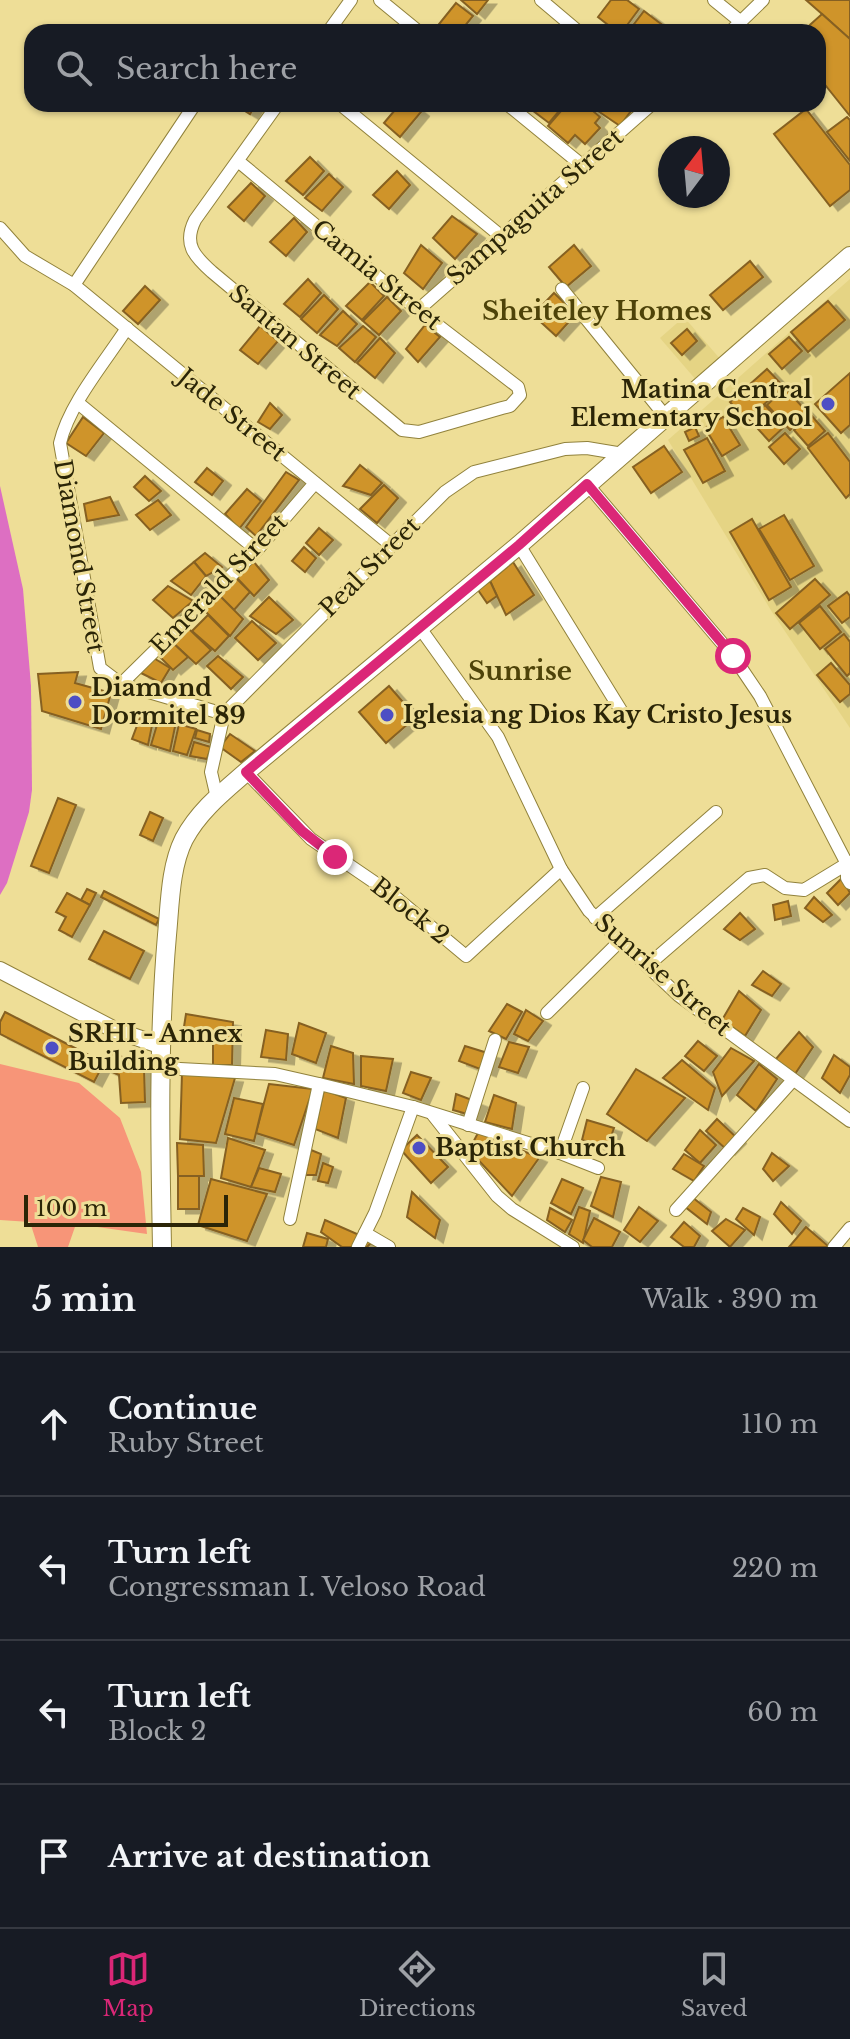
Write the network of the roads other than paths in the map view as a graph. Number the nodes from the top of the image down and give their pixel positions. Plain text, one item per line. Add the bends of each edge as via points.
1 (351, 0) edge
2 (380, 0) edge
3 (541, 0) edge
4 (714, 0) edge
5 (763, 0) edge
6 (741, 22) joint
7 (334, 24) edge
8 (409, 24) edge
9 (570, 24) edge
10 (190, 112) edge
11 (272, 112) edge
12 (350, 112) edge
13 (517, 112) edge
14 (643, 112) edge
15 (238, 161) junction
16 (583, 166) junction
17 (0, 228) edge
18 (502, 237) junction
19 (850, 256) edge
20 (74, 285) junction
21 (562, 289) dead end
22 (418, 310) junction
23 (127, 328) junction
24 (518, 387) joint
25 (78, 403) junction
26 (666, 417) junction
27 (623, 454) junction
28 (315, 483) junction
29 (587, 484) junction
30 (391, 545) junction
31 (519, 545) junction
32 (257, 550) junction
33 (420, 628) junction
34 (121, 684) junction
35 (224, 714) junction
36 (625, 717) dead end
37 (246, 772) junction
38 (217, 798) junction
39 (716, 812) dead end
40 (849, 863) edge
41 (561, 869) junction
42 (850, 883) edge
43 (595, 918) junction
44 (619, 942) junction
45 (647, 966) junction
46 (0, 970) edge
47 (547, 1013) dead end
48 (495, 1040) dead end
49 (162, 1046) junction
50 (161, 1068) junction
51 (793, 1080) junction
52 (319, 1084) junction
53 (583, 1088) dead end
54 (413, 1107) junction
55 (433, 1115) junction
56 (850, 1121) edge
57 (468, 1125) junction
58 (560, 1153) junction
59 (598, 1168) dead end
60 (676, 1210) dead end
61 (290, 1219) dead end
62 (850, 1228) edge
63 (365, 1233) junction
64 (162, 1247) edge
65 (358, 1247) edge
66 (389, 1247) edge
67 (573, 1247) edge
68 (834, 1247) edge

1 - 7 street
2 - 8 street
3 - 9 street
4 - 6 street
5 - 6 street
10 - 20 street
11 - 15 street
12 - 18 street
13 - 16 street
14 - 16 street, Sampaguita Street
15 - 22 street, Camia Street
15 - 24 street, Santan Street via 190,229 192,252 397,427 419,432 510,406 520,395
16 - 18 street, Sampaguita Street
17 - 20 street, Jade Street via 25,256
18 - 22 street, Sampaguita Street
19 - 26 main road
20 - 23 street, Jade Street
21 - 26 street
22 - 24 street, Camia Street
23 - 25 street, Diamond Street
23 - 28 street, Jade Street
25 - 32 street
25 - 34 street, Diamond Street via 62,431 60,453 100,668
26 - 27 main road
27 - 29 main road
27 - 30 street, Peal Street via 565,449 474,472 445,492
28 - 30 street, Jade Street
28 - 32 street, Emerald Street
29 - 31 main road
29 - 40 street via 733,656
30 - 35 street, Peal Street
31 - 33 main road
31 - 36 street
32 - 34 street, Emerald Street
33 - 37 main road
33 - 41 street, Sunrise Street via 498,737
34 - 35 street, Diamond Street
35 - 38 street via 211,772
37 - 38 main road
37 - 41 street, Block 2 via 311,839 393,895 466,956
38 - 49 main road via 193,825 177,859
39 - 43 street
40 - 42 street
40 - 45 street via 804,890 785,888 765,875 749,878
41 - 43 street, Sunrise Street
43 - 44 street, Sunrise Street
44 - 45 street, Sunrise Street
44 - 47 street
45 - 51 street, Sunrise Street
46 - 49 street via 115,1030
48 - 57 street
49 - 50 main road
50 - 52 street via 275,1074
50 - 64 main road
51 - 56 street, Sunrise Street
51 - 60 street
52 - 54 street
52 - 61 street
53 - 58 street
54 - 55 street
54 - 63 street
55 - 57 street
55 - 67 street via 497,1196
57 - 58 street
58 - 59 street
62 - 68 street
63 - 65 street
63 - 66 street

